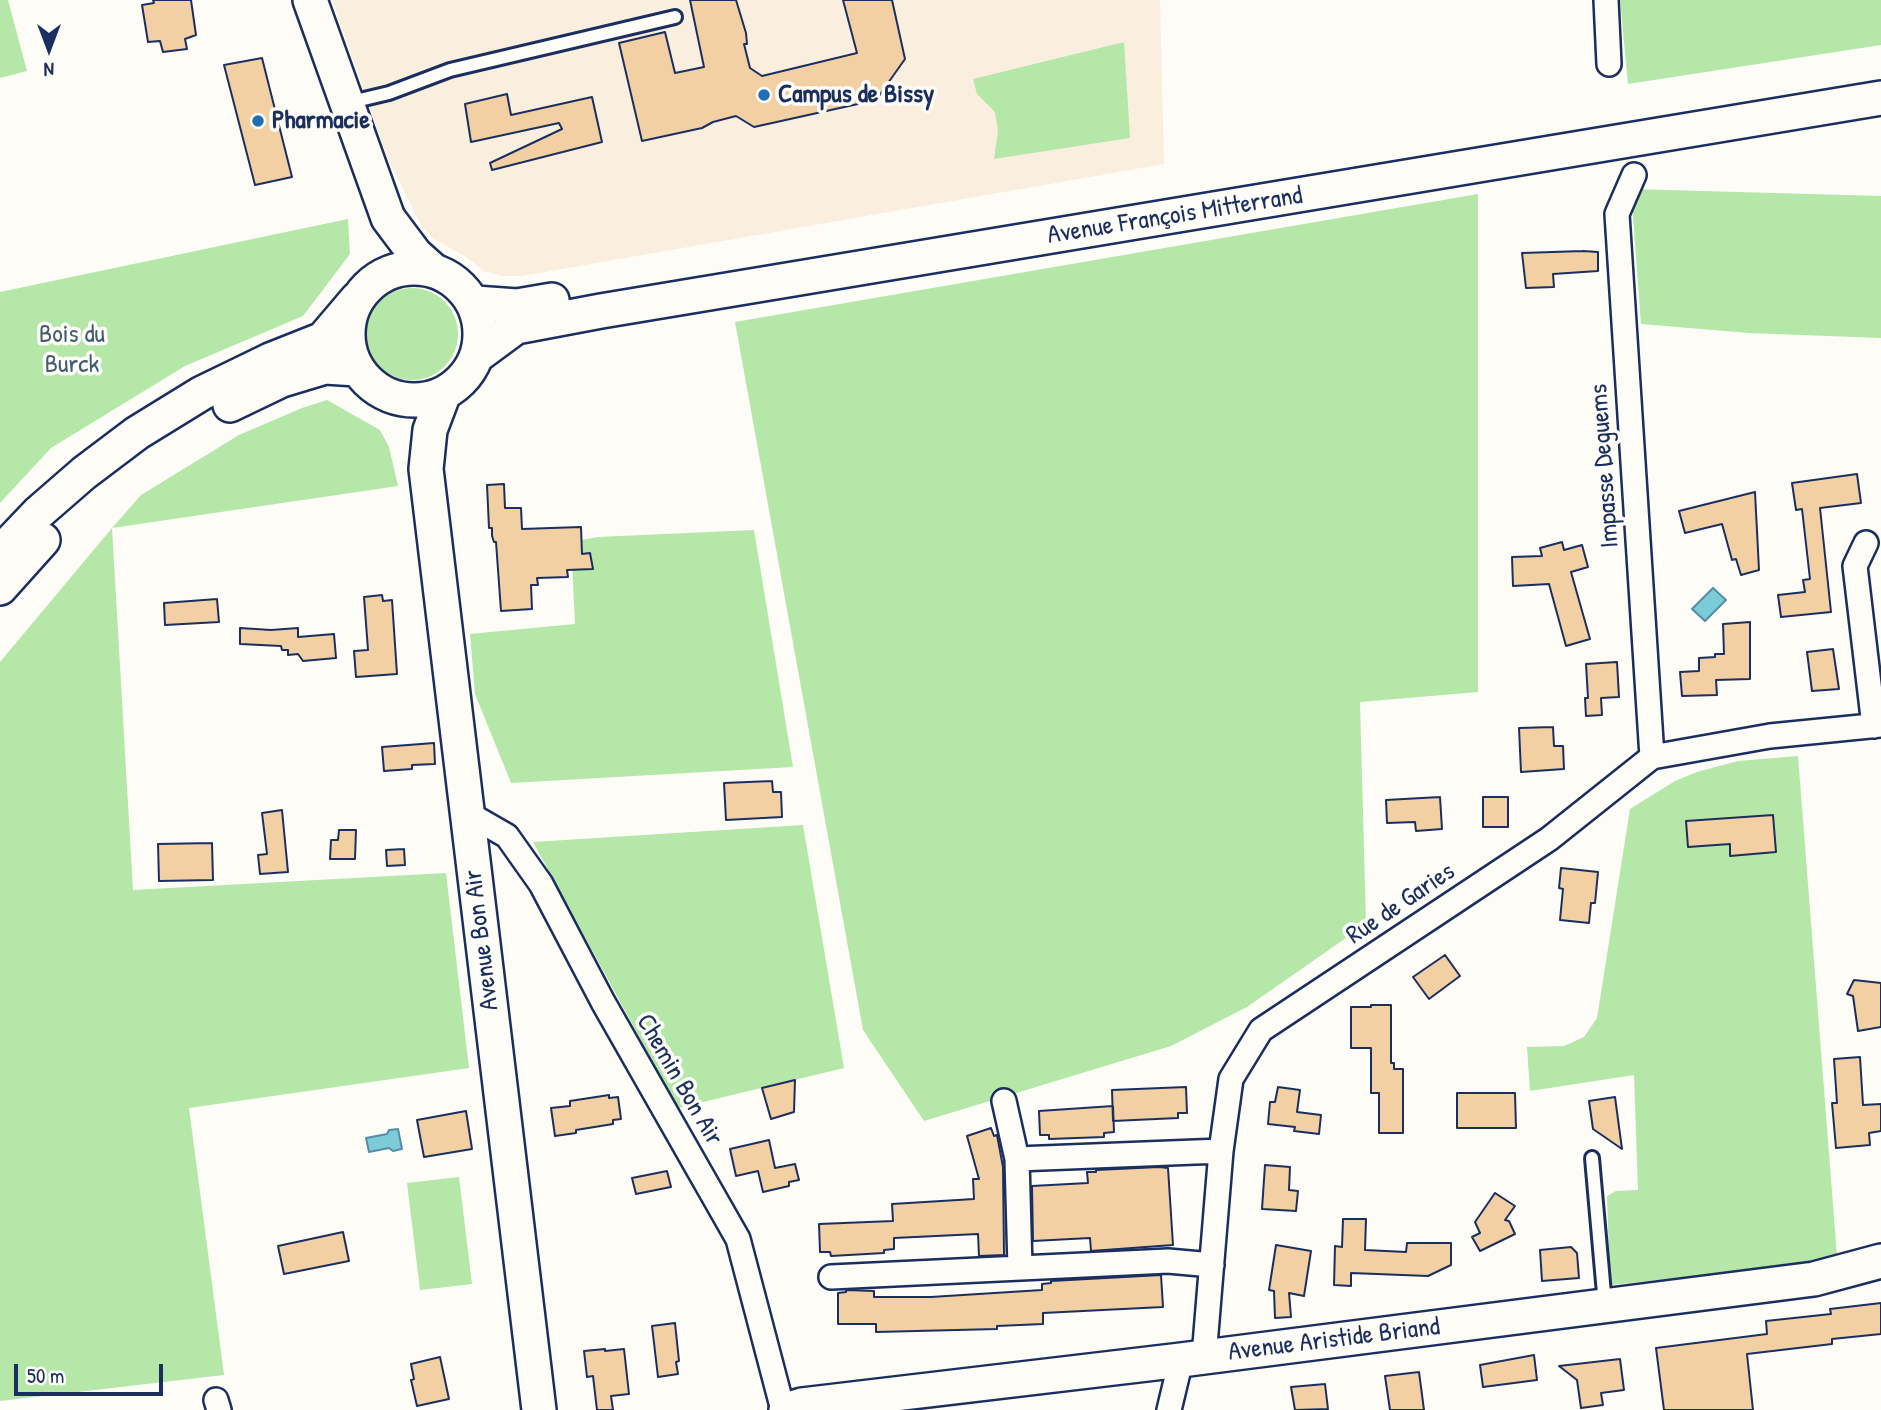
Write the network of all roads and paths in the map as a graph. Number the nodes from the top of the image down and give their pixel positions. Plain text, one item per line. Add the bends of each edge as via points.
1 (310, 0) edge
2 (1606, 0) edge
3 (675, 18) dead end
4 (1609, 64) dead end
5 (1881, 77) edge
6 (1881, 98) edge
7 (346, 103) junction
8 (1634, 175) dead end
9 (388, 218) junction
10 (433, 270) junction
11 (367, 289) junction
12 (475, 303) junction
13 (478, 355) junction
14 (357, 369) junction
15 (382, 393) junction
16 (444, 393) junction
17 (426, 469) junction
18 (1866, 543) dead end
19 (0, 553) edge
20 (0, 587) edge
21 (1878, 725) edge
22 (1652, 757) junction
23 (467, 813) junction
24 (1004, 1101) dead end
25 (1222, 1151) junction
26 (1592, 1158) dead end
27 (1017, 1159) junction
28 (1881, 1261) edge
29 (1212, 1265) junction
30 (1020, 1268) junction
31 (831, 1277) dead end
32 (1605, 1305) junction
33 (1193, 1359) junction
34 (538, 1410) edge
35 (784, 1410) edge
36 (1169, 1410) edge

1 - 7 main road
2 - 4 street
3 - 7 lane via 450,70
5 - 12 main road, Avenue François Mitterrand via 517,306
6 - 13 main road, Avenue François Mitterrand via 601,311 516,327
7 - 9 main road
8 - 22 street, Impasse Deguems via 1617,214
9 - 10 main road
9 - 11 main road
10 - 11 main road via 401,269
10 - 12 main road via 456,283
11 - 14 main road via 349,316 349,352
11 - 19 main road via 323,339 202,393 137,433 38,513
12 - 13 main road via 481,337
13 - 16 main road via 468,373
14 - 15 main road
14 - 20 main road via 325,367 282,380 207,415 97,488
15 - 16 main road via 416,401
15 - 17 main road, Avenue Bon Air via 412,431
16 - 17 main road, Avenue Bon Air via 430,430
17 - 23 main road, Avenue Bon Air
18 - 21 street via 1855,566
21 - 22 street, Rue de Garies via 1770,736
22 - 25 street, Rue de Garies via 1549,839 1261,1030 1231,1079
23 - 34 main road, Avenue Bon Air
23 - 35 street, Chemin Bon Air via 506,836 541,884 738,1239
24 - 27 street
25 - 27 street
25 - 29 street, Rue de Garies
26 - 32 lane
27 - 30 street
28 - 32 main road, Avenue Aristide Briand via 1814,1279
29 - 30 street via 1168,1261
29 - 33 street, Rue de Garies
30 - 31 street
32 - 33 main road, Avenue Aristide Briand
33 - 35 main road, Avenue Aristide Briand
33 - 36 street, Rue de Garies

